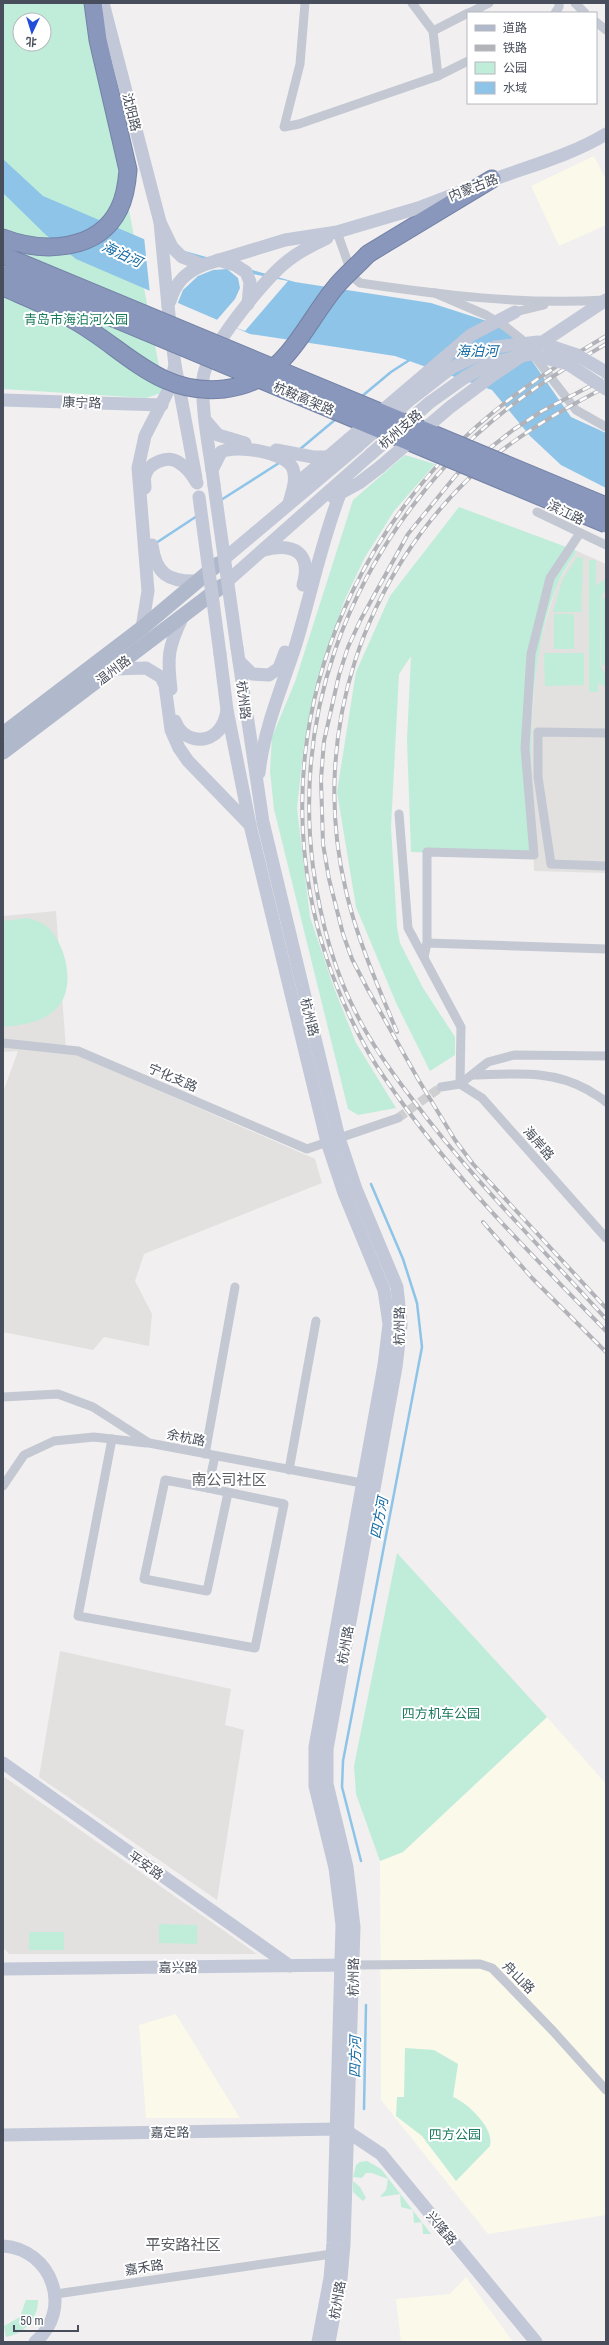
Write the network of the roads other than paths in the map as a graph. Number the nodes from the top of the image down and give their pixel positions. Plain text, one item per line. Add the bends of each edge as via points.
1 (93, 3) edge
2 (102, 3) edge
3 (305, 3) edge
4 (412, 3) edge
5 (489, 3) edge
6 (559, 3) edge
7 (575, 3) edge
8 (470, 12) edge
9 (556, 12) edge
10 (584, 12) edge
11 (467, 14) edge
12 (597, 23) edge
13 (606, 30) edge
14 (433, 31) junction
15 (467, 62) edge
16 (438, 76) junction
17 (606, 134) edge
18 (492, 179) junction
19 (160, 222) junction
20 (337, 232) junction
21 (3, 238) edge
22 (3, 255) edge
23 (218, 260) junction
24 (203, 265) junction
25 (3, 272) edge
26 (3, 287) edge
27 (432, 292) junction
28 (606, 300) edge
29 (555, 303) junction
30 (248, 304) junction
31 (168, 312) junction
32 (515, 312) joint
33 (175, 365) junction
34 (606, 372) edge
35 (606, 389) edge
36 (3, 400) edge
37 (162, 404) junction
38 (206, 421) junction
39 (606, 427) edge
40 (353, 443) junction
41 (273, 452) junction
42 (329, 457) junction
43 (212, 471) junction
44 (197, 483) junction
45 (294, 486) junction
46 (340, 494) junction
47 (318, 501) junction
48 (289, 503) junction
49 (606, 506) edge
50 (537, 512) dead end
51 (606, 524) edge
52 (580, 533) junction
53 (606, 545) edge
54 (264, 550) junction
55 (218, 564) joint
56 (197, 581) junction
57 (222, 586) joint
58 (182, 618) junction
59 (142, 628) junction
60 (239, 661) junction
61 (114, 669) junction
62 (227, 710) junction
63 (606, 733) edge
64 (3, 734) edge
65 (3, 752) edge
66 (257, 791) junction
67 (399, 814) dead end
68 (250, 825) junction
69 (606, 866) edge
70 (427, 943) junction
71 (606, 949) edge
72 (424, 957) junction
73 (3, 1043) edge
74 (606, 1056) edge
75 (472, 1075) junction
76 (460, 1084) junction
77 (441, 1087) tunnel mouth
78 (606, 1102) edge
79 (398, 1118) tunnel mouth
80 (333, 1140) junction
81 (606, 1238) edge
82 (235, 1287) dead end
83 (316, 1321) dead end
84 (3, 1397) edge
85 (112, 1439) junction
86 (149, 1444) junction
87 (205, 1454) junction
88 (215, 1456) junction
89 (289, 1470) junction
90 (368, 1484) junction
91 (3, 1486) edge
92 (208, 1488) junction
93 (228, 1492) junction
94 (3, 1763) edge
95 (347, 1965) junction
96 (290, 1966) junction
97 (3, 1969) edge
98 (606, 2090) edge
99 (342, 2130) junction
100 (3, 2135) edge
101 (3, 2246) edge
102 (332, 2254) junction
103 (56, 2294) junction
104 (35, 2342) edge
105 (318, 2342) edge
106 (330, 2342) edge
107 (536, 2342) edge

1 - 21 highway via 98,40 128,170 126,189 119,210 106,227 75,245 21,245
2 - 19 main road, 沈阳路
3 - 16 street via 300,64 284,127
4 - 14 street
5 - 8 street
6 - 9 street
7 - 10 street
11 - 14 street
12 - 13 street
14 - 16 street
15 - 16 street
17 - 18 main road, 内蒙古路 via 565,154
18 - 20 main road, 内蒙古路 via 418,208
18 - 26 highway, bridge via 368,254 334,288 285,357 253,382 236,388 185,388 153,375 77,322
19 - 24 main road, bridge via 172,247 189,260
19 - 31 main road, 杭州路, bridge
20 - 23 main road via 285,240
20 - 27 street via 356,281
20 - 30 main road, 杭州路 via 305,248 284,264
22 - 49 highway, 杭鞍高架路, bridge
23 - 24 main road
23 - 30 main road, bridge via 235,265 246,272 250,282
24 - 31 main road, bridge via 191,270 174,287
25 - 51 highway, 杭鞍高架路, bridge
27 - 29 street
27 - 39 street via 486,315 511,331 521,339 576,410
28 - 29 street
28 - 46 main road, bridge via 487,380 380,467
29 - 32 street
30 - 38 main road, 杭州路 via 206,364 203,378
31 - 33 main road, 杭州路
32 - 40 main road, bridge via 471,335
33 - 37 main road
33 - 44 main road, 杭州路
34 - 40 main road, 杭州支路, bridge via 577,355 538,342 495,347 451,368
35 - 47 main road, 杭州支路, bridge via 568,364 531,354 490,363 429,403
36 - 37 main road, 康宁路
37 - 59 main road via 145,436 138,468 148,591
38 - 41 main road via 218,435
38 - 43 main road, 杭州路
40 - 42 main road
40 - 48 main road, 杭州支路
41 - 42 main road
41 - 43 main road via 235,447 226,449 217,457
41 - 45 main road via 289,462 294,470
42 - 45 main road
43 - 60 main road, 杭州路, bridge
44 - 56 main road via 188,469 170,459 155,464 144,476 154,561 157,567 175,578
44 - 62 main road, 杭州路, bridge
45 - 48 main road
46 - 47 main road
46 - 66 main road via 327,529 296,643 269,720 262,747
47 - 54 main road, 杭州支路
48 - 55 main road, 杭州支路
50 - 52 street, 滨江路
52 - 53 street, 滨江路
52 - 70 street via 550,578 531,654 525,748 534,855 427,852
54 - 57 main road, 杭州支路
54 - 60 main road via 279,546 289,547 302,556 307,572 279,668 269,675 258,676 248,671
55 - 56 main road, 温州路
56 - 59 main road, 温州路
57 - 58 main road, 温州路
58 - 61 main road, 温州路
58 - 62 main road via 169,645 168,663 178,728 183,735 192,738 211,738 220,729
59 - 64 main road, 温州路
60 - 66 main road, 杭州路
61 - 65 main road, 温州路
61 - 68 main road via 146,668 161,677 171,730 179,748 188,761
62 - 68 main road, 杭州路
63 - 69 street via 538,732 538,776 551,864
66 - 80 main road, 杭州路
67 - 72 street via 408,928
68 - 80 main road, 杭州路
70 - 71 street
70 - 72 street
72 - 76 street via 461,1027
73 - 80 street, 宁化支路 via 78,1051 307,1149
74 - 75 street via 514,1055 488,1062
75 - 76 street
75 - 78 street via 533,1073 556,1076 574,1082
76 - 77 street
76 - 81 street, 海岸路 via 482,1098
79 - 80 street
80 - 90 main road, 杭州路 via 394,1280 399,1299 401,1336
82 - 87 street
83 - 89 street
84 - 86 street, 余杭路 via 58,1394 93,1407
85 - 86 street
85 - 91 street via 94,1437 54,1441 24,1455
85 - 93 street via 78,1616 255,1648 284,1504
86 - 87 street, 余杭路
87 - 88 street, 余杭路
88 - 89 street, 余杭路
88 - 92 street
89 - 90 street, 余杭路
90 - 95 main road, 杭州路 via 326,1755 329,1795 351,1889
92 - 93 street
92 - 93 street via 165,1480 144,1579 207,1591
94 - 96 main road, 平安路
95 - 96 main road, 嘉兴路
95 - 98 street, 舟山路 via 480,1964 492,1968 553,2030
95 - 99 main road, 杭州路
96 - 97 main road, 嘉兴路
99 - 100 main road, 嘉定路
99 - 102 main road, 杭州路
99 - 106 main road, 杭州路 via 341,2279
99 - 107 main road, 兴隆路 via 381,2154
101 - 103 main road via 20,2249 36,2258 50,2274
102 - 103 street, 嘉禾路
102 - 105 main road, 杭州路
103 - 104 main road via 52,2320 47,2330

